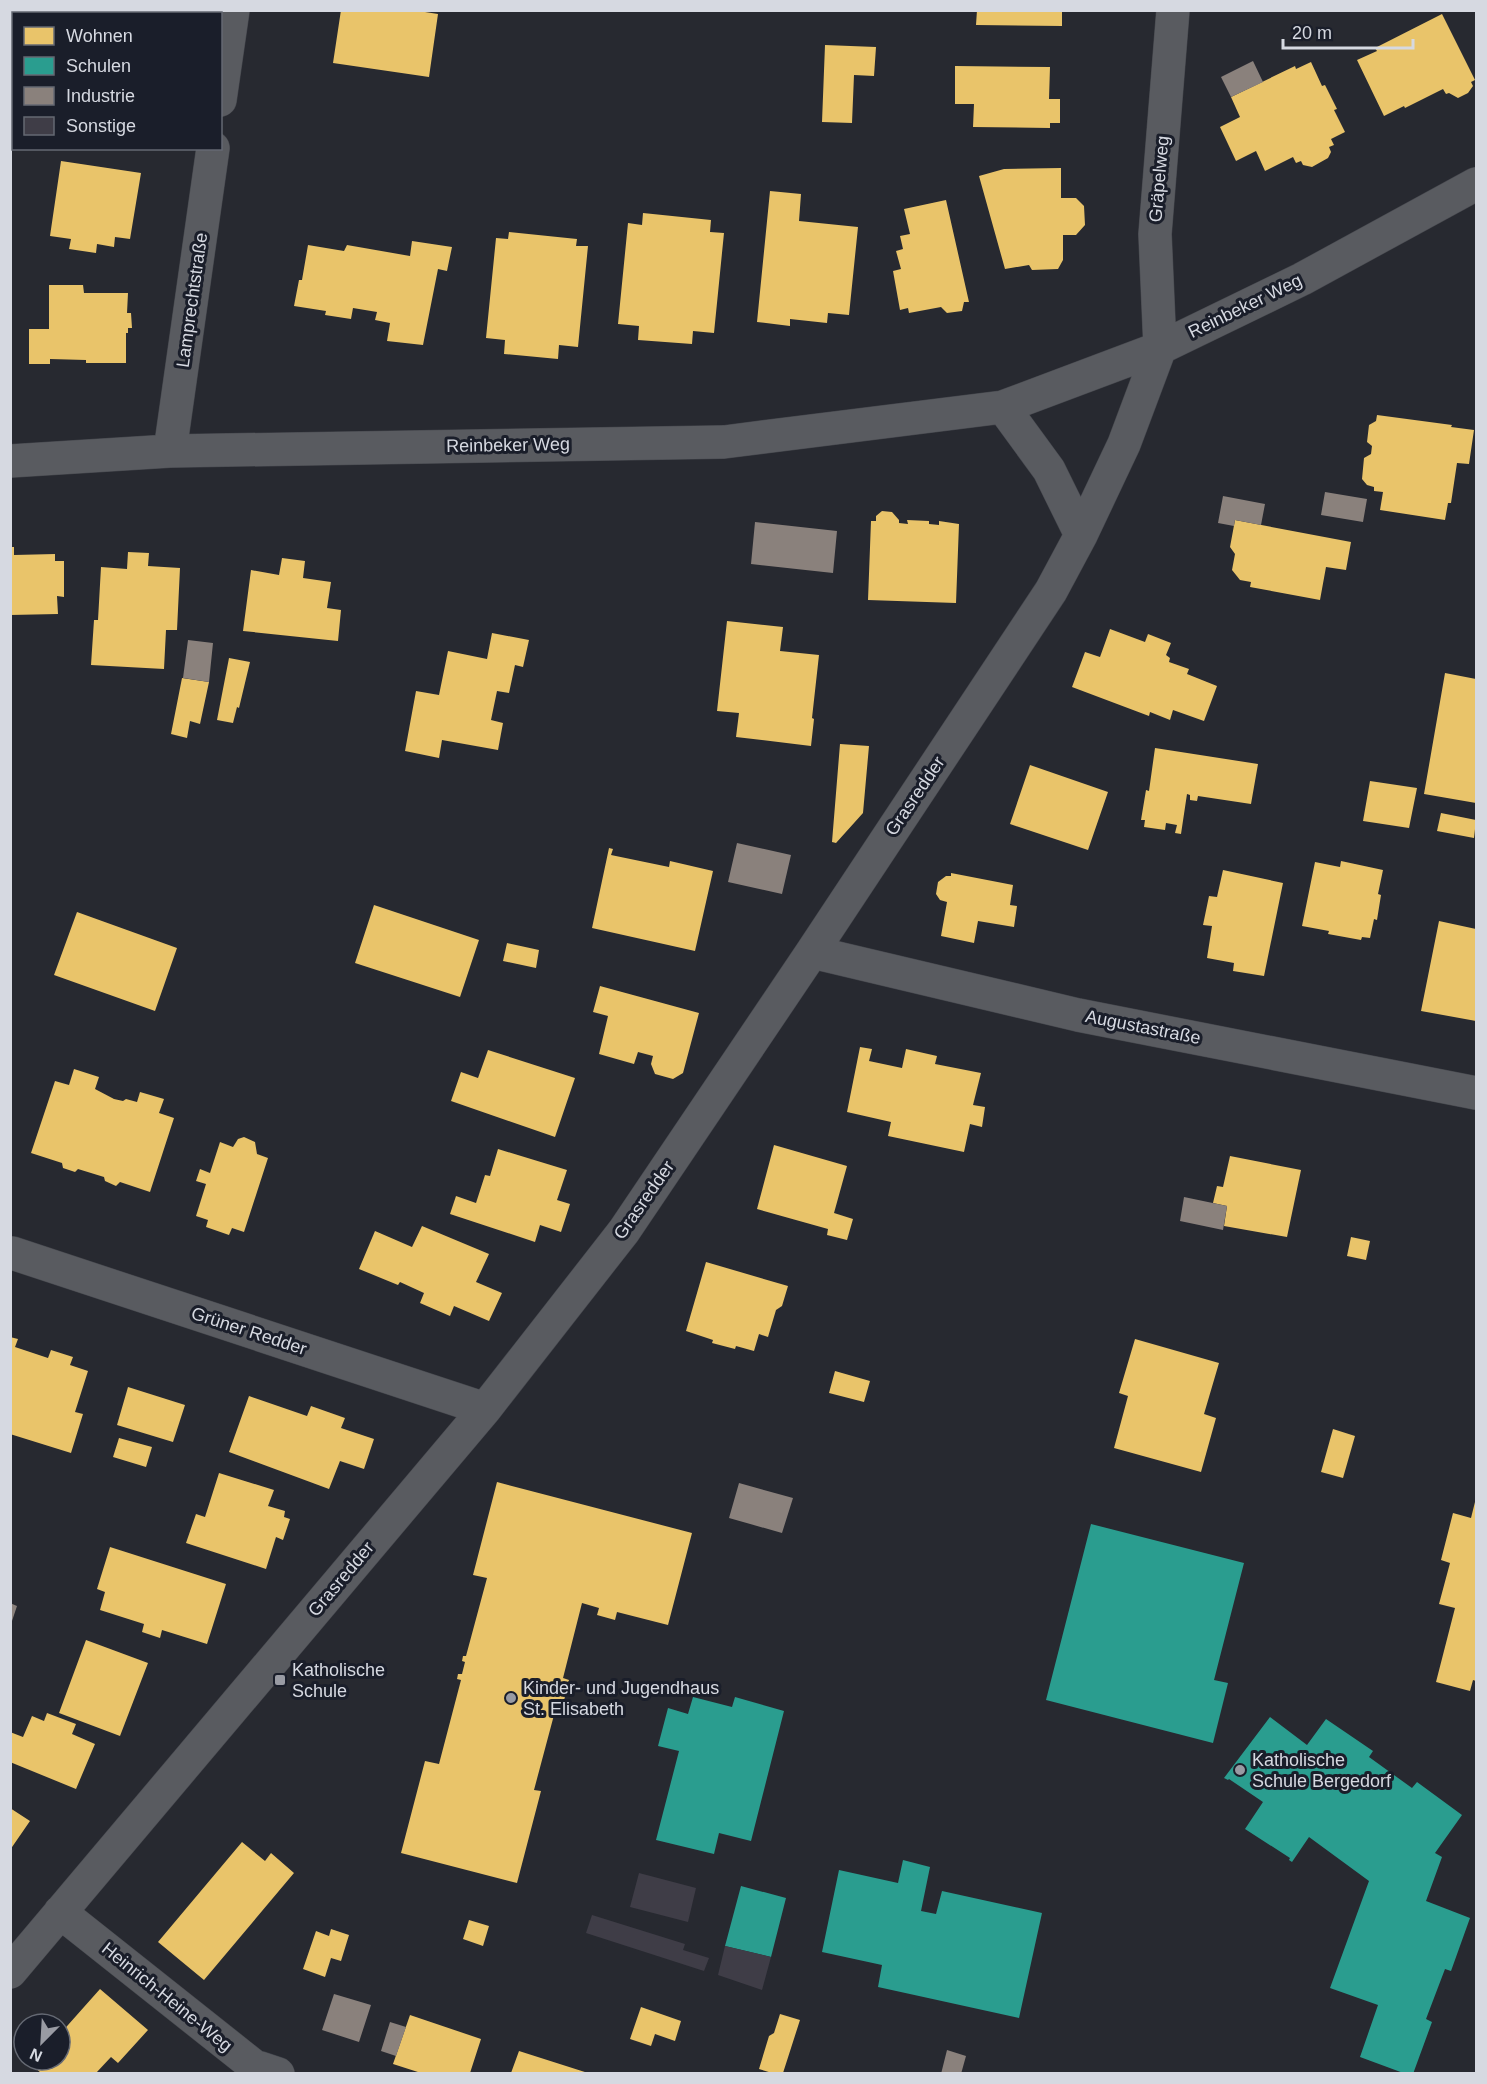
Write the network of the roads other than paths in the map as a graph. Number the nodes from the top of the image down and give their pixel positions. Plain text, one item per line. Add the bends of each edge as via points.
1 (233, 10) edge
2 (1173, 10) edge
3 (222, 86) edge
4 (213, 150) edge
5 (1476, 184) edge
6 (1160, 348) junction
7 (1003, 407) junction
8 (170, 451) junction
9 (10, 461) edge
10 (1081, 535) junction
11 (812, 952) junction
12 (1476, 1093) edge
13 (12, 1253) edge
14 (485, 1409) junction
15 (60, 1912) junction
16 (10, 1972) edge
17 (278, 2073) edge

1 - 3 street
2 - 6 street, Gräpelweg via 1155,234
4 - 8 street, Lamprechtstraße
5 - 6 street, Reinbeker Weg via 1302,279
6 - 7 street, Reinbeker Weg
6 - 10 street, Grasredder via 1124,444
7 - 8 street, Reinbeker Weg via 724,442
7 - 10 street via 1049,470
8 - 9 street, Reinbeker Weg
10 - 11 street, Grasredder via 1051,591
11 - 12 street, Augustastraße via 1078,1014
11 - 14 street, Grasredder via 624,1231
13 - 14 street, Grüner Redder
14 - 15 street, Grasredder
15 - 16 street, Grasredder
15 - 17 street, Heinrich-Heine-Weg via 254,2066

